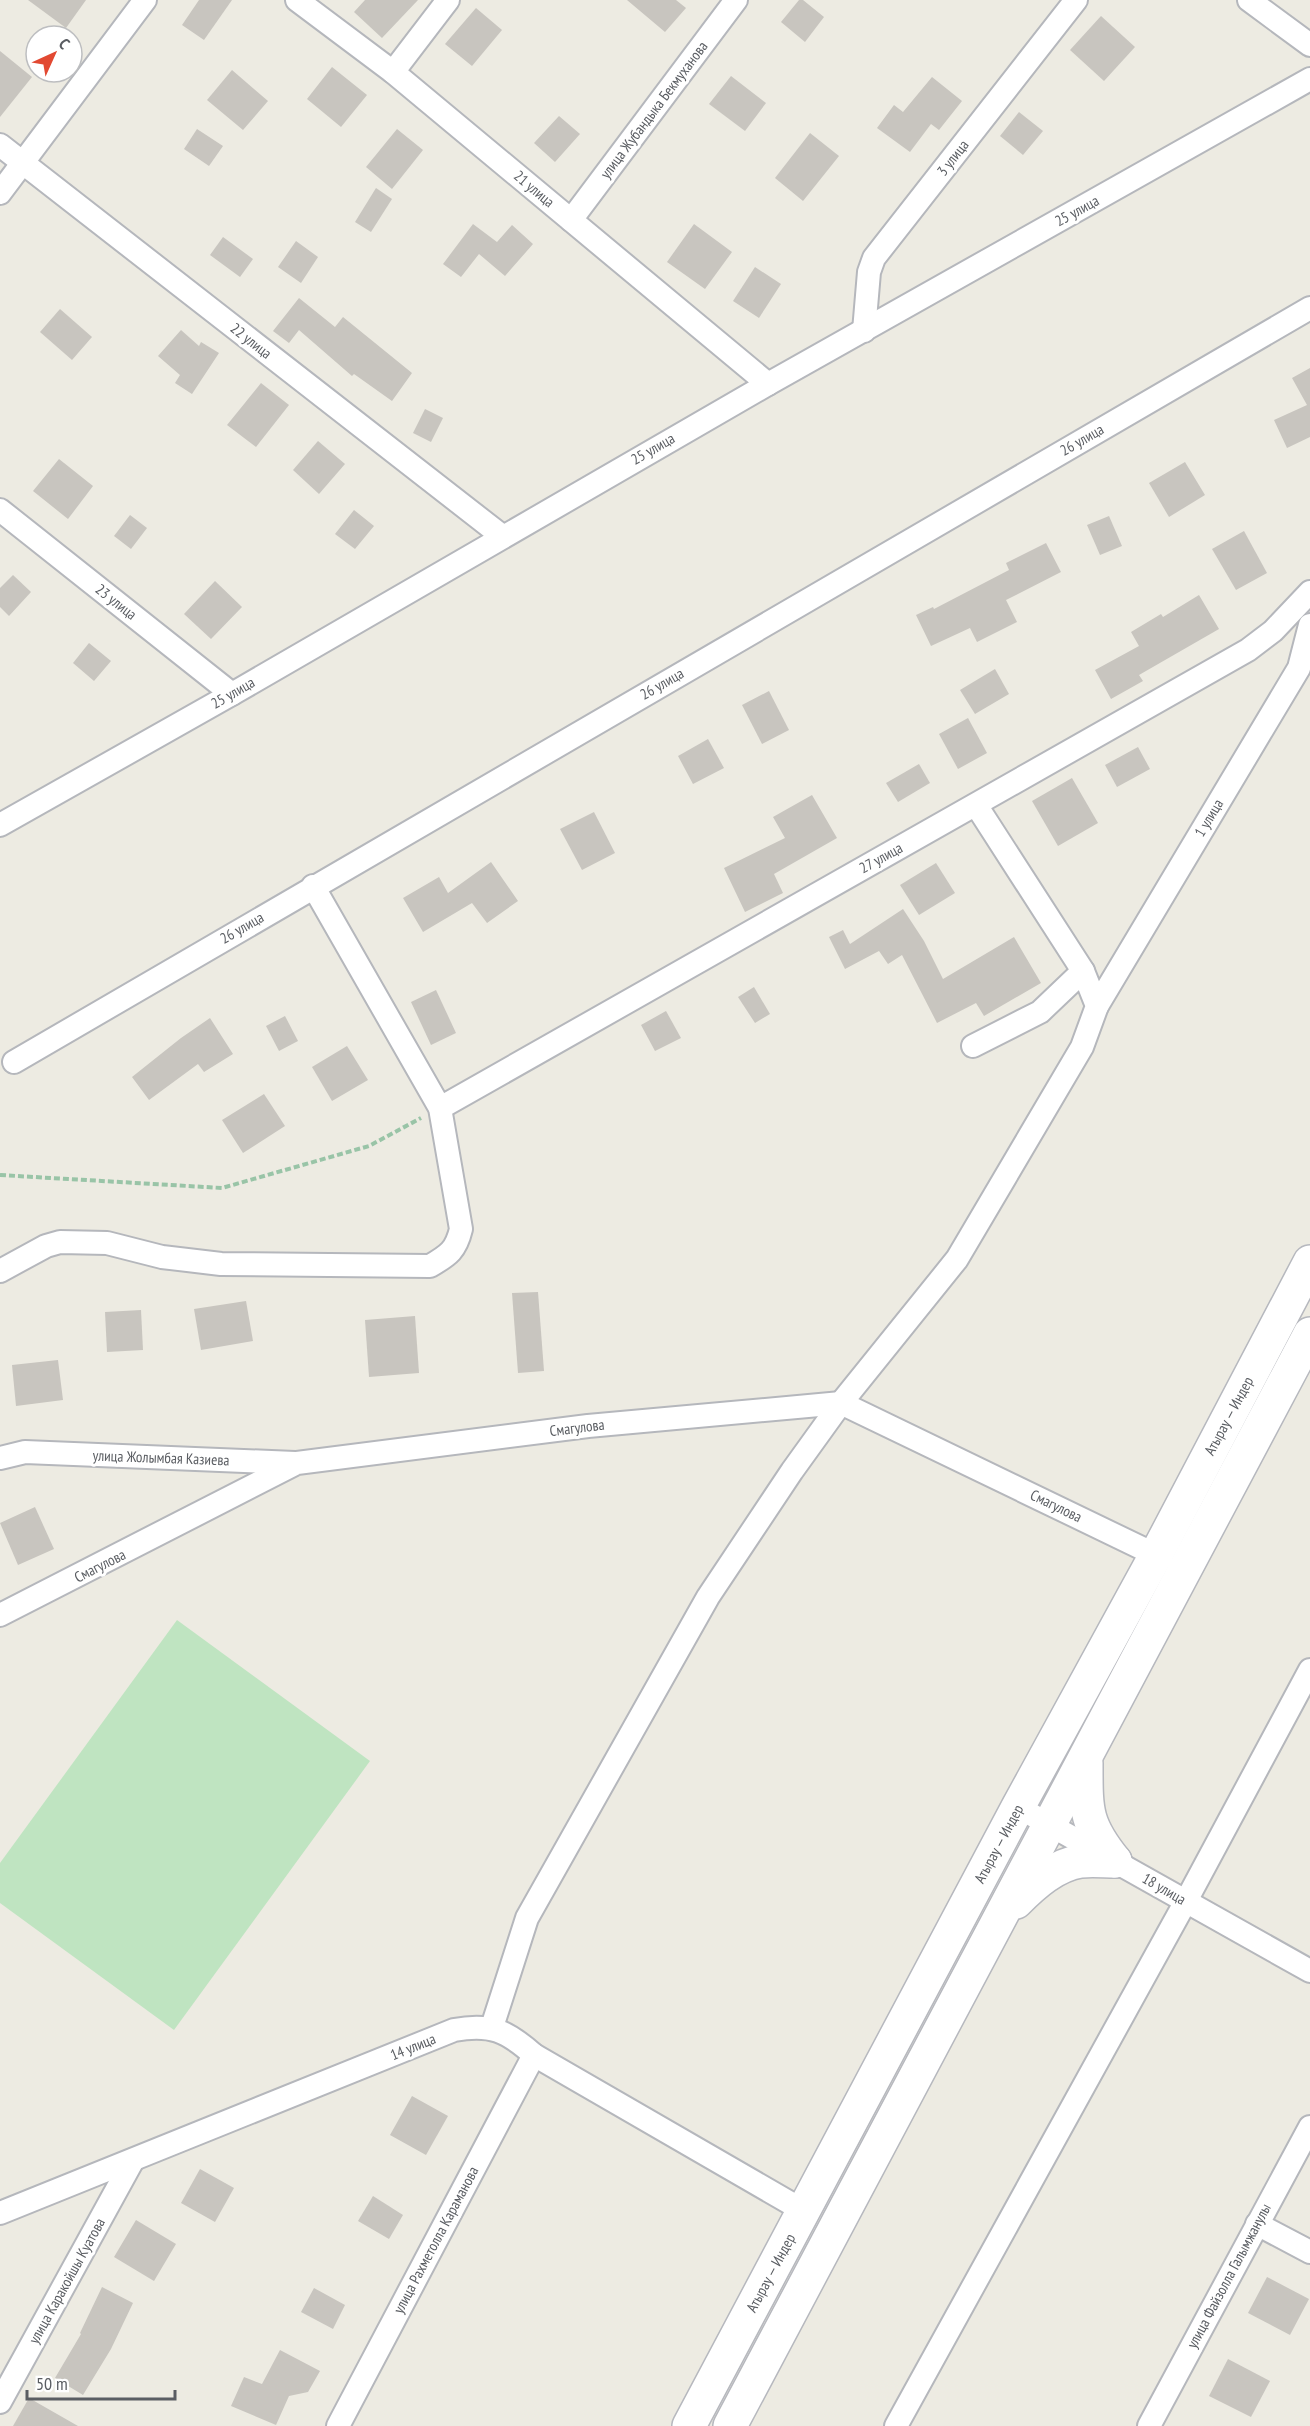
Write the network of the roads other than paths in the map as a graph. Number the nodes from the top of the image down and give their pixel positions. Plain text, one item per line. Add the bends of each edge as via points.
1 (145, 0) edge
2 (297, 0) edge
3 (448, 0) edge
4 (736, 0) edge
5 (1076, 0) edge
6 (1249, 0) edge
7 (1310, 45) edge
8 (393, 72) junction
9 (1310, 79) edge
10 (0, 145) edge
11 (22, 163) junction
12 (0, 193) edge
13 (571, 220) junction
14 (1310, 308) edge
15 (864, 331) junction
16 (768, 384) junction
17 (0, 510) edge
18 (502, 536) junction
19 (1310, 592) edge
20 (1310, 625) edge
21 (1305, 666) edge
22 (232, 694) junction
23 (976, 804) junction
24 (0, 825) edge
25 (314, 886) junction
26 (1083, 971) junction
27 (1097, 1006) junction
28 (972, 1046) dead end
29 (14, 1062) dead end
30 (440, 1108) junction
31 (1310, 1262) edge
32 (0, 1271) edge
33 (1310, 1334) edge
34 (841, 1403) junction
35 (0, 1442) edge
36 (25, 1452) junction
37 (0, 1458) edge
38 (297, 1463) junction
39 (1156, 1555) junction
40 (0, 1615) edge
41 (1310, 1670) edge
42 (1086, 1760) junction
43 (1018, 1807) junction
44 (1051, 1825) junction
45 (1115, 1861) junction
46 (1186, 1901) junction
47 (1004, 1914) junction
48 (1310, 1971) edge
49 (492, 2027) junction
50 (534, 2055) junction
51 (1310, 2127) edge
52 (133, 2160) junction
53 (804, 2211) junction
54 (0, 2213) edge
55 (1257, 2224) junction
56 (1310, 2252) edge
57 (0, 2402) edge
58 (338, 2426) edge
59 (689, 2426) edge
60 (730, 2426) edge
61 (896, 2426) edge
62 (1149, 2426) edge

1 - 11 street
2 - 8 street, 21 улица
3 - 8 street
4 - 13 street, улица Жубандыка Бекмуханова
5 - 15 street, 3 улица via 874,258 869,272
6 - 7 street
8 - 13 street, 21 улица
9 - 15 street, 25 улица
10 - 11 street, 22 улица
11 - 12 street
11 - 18 street, 22 улица
13 - 16 street, 21 улица
14 - 25 street, 26 улица
15 - 16 street, 25 улица
16 - 18 street, 25 улица
17 - 22 street, 23 улица
18 - 22 street, 25 улица
19 - 23 street, 27 улица via 1273,631 1248,650
20 - 21 street, 1 улица
21 - 27 street, 1 улица
22 - 24 street, 25 улица
23 - 26 street
23 - 30 street, 27 улица
25 - 29 street, 26 улица
25 - 30 street
26 - 27 street
26 - 28 street via 1040,1012
27 - 34 street, 1 улица via 1082,1047 957,1259
30 - 32 street via 461,1229 457,1245 430,1266 220,1264 162,1257 107,1243 60,1242
31 - 39 main road, Атырау — Индер
33 - 42 main road
34 - 38 street, Смагулова via 588,1426
34 - 39 street, Смагулова
34 - 49 street, 1 улица via 708,1597 614,1761 527,1918
35 - 36 street, улица Жолымбая Казиева
36 - 37 street, улица Жолымбая Казиева
36 - 38 street, улица Жолымбая Казиева
38 - 40 street, Смагулова
39 - 43 main road, Атырау — Индер
41 - 46 street
42 - 44 main road
42 - 45 main road via 1090,1824
43 - 44 street, 18 улица
43 - 53 main road, Атырау — Индер
44 - 45 street, 18 улица
44 - 47 main road
45 - 46 street, 18 улица
45 - 47 main road via 1082,1861 1064,1866 1029,1889
46 - 48 street, 18 улица
46 - 61 street
47 - 60 main road
49 - 50 street via 514,2037
49 - 52 street, 14 улица via 454,2030
50 - 53 street
50 - 58 street, улица Рахметолла Караманова
51 - 55 street, улица Файзолла Галымжанулы
52 - 54 street, 14 улица
52 - 57 street, улица Каракойшы Куатова
53 - 59 main road, Атырау — Индер
55 - 56 street
55 - 62 street, улица Файзолла Галымжанулы

